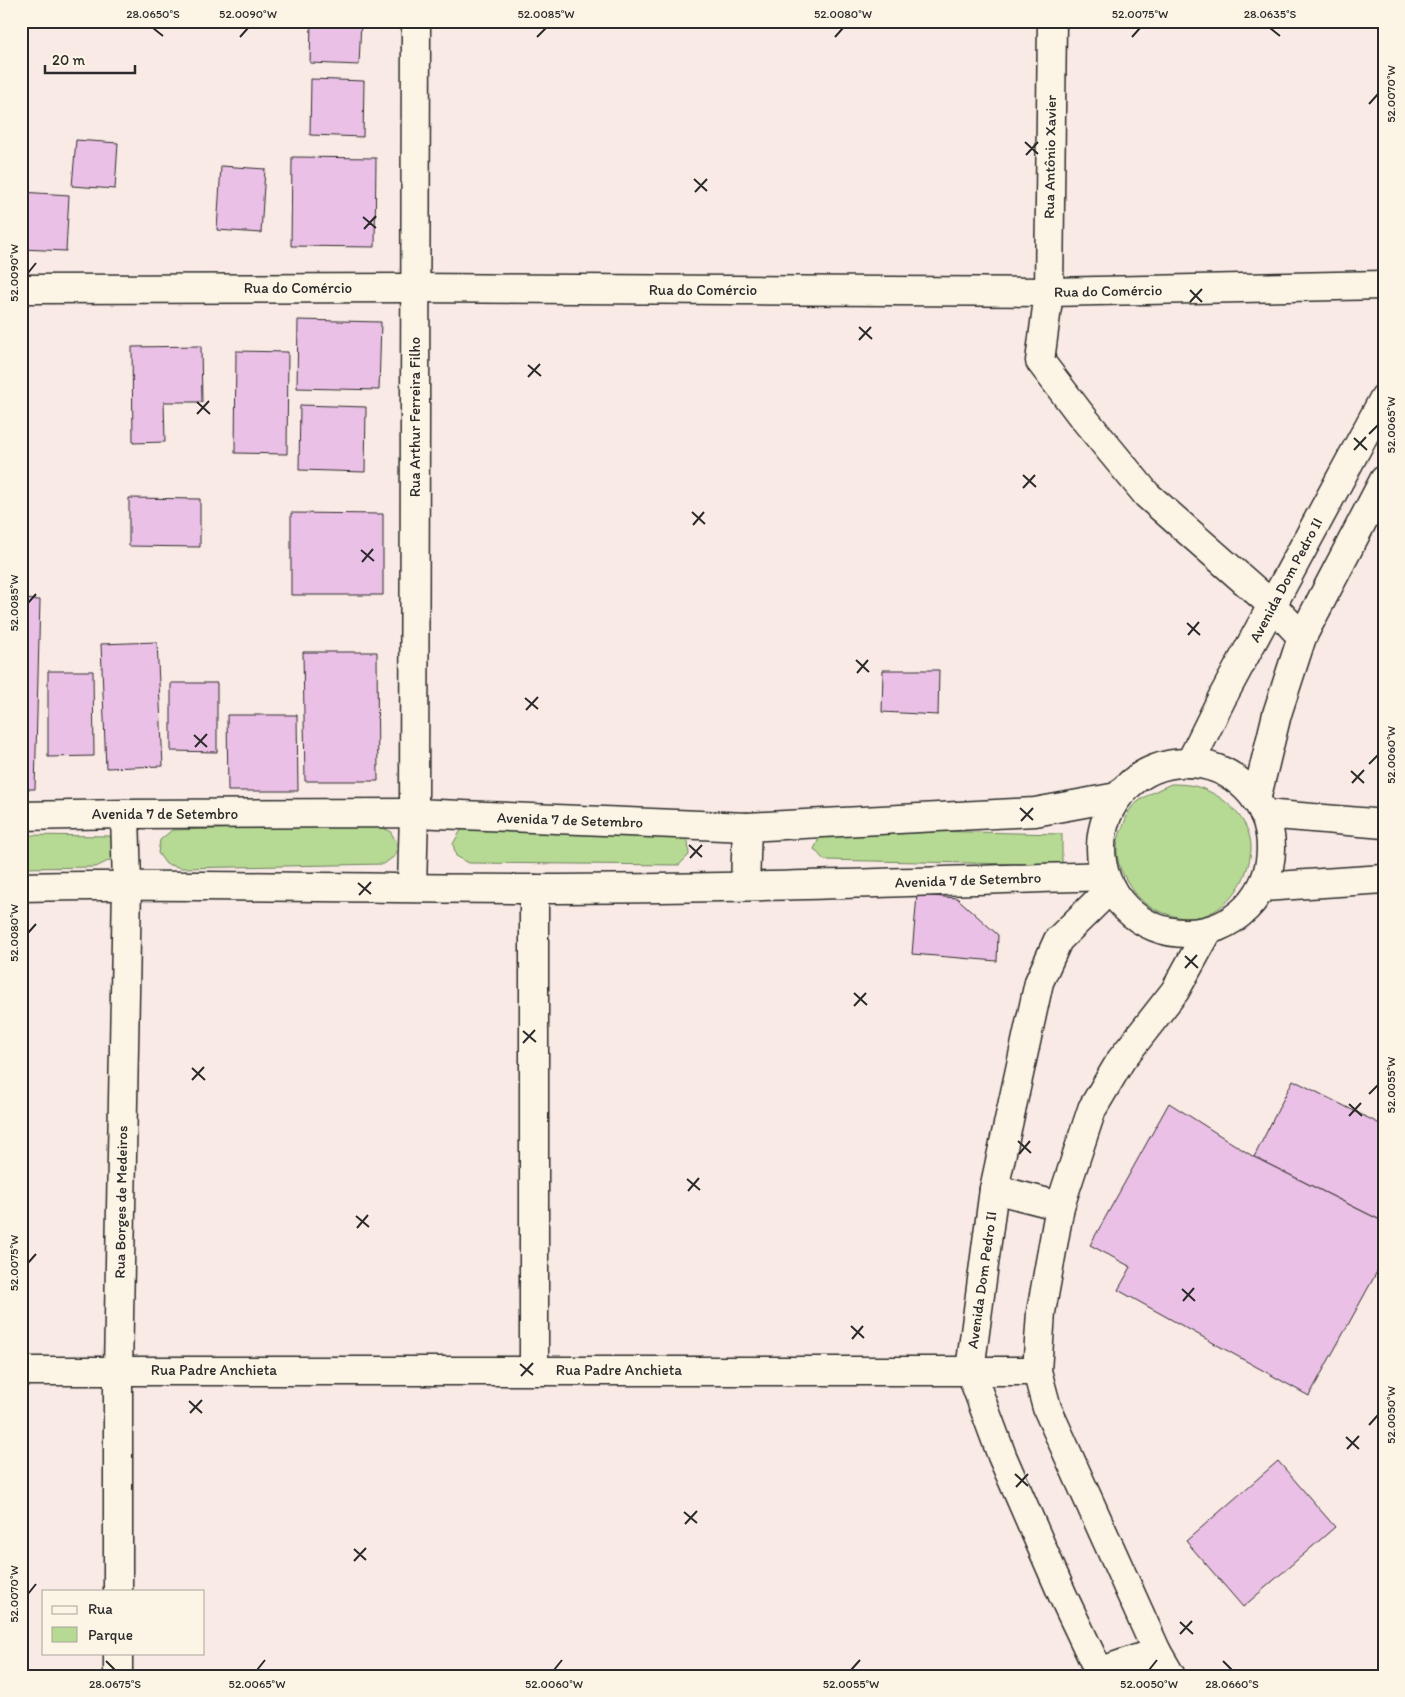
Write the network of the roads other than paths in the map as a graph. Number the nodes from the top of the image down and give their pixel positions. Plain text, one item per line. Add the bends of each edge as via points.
1 (416, 21) edge
2 (1052, 21) edge
3 (1384, 285) edge
4 (415, 288) junction
5 (21, 290) edge
6 (1048, 292) junction
7 (1384, 398) edge
8 (1384, 480) edge
9 (1272, 605) junction
10 (1302, 637) junction
11 (1190, 763) junction
12 (1117, 797) junction
13 (1260, 807) junction
14 (414, 813) junction
15 (126, 814) junction
16 (21, 816) edge
17 (1384, 824) edge
18 (747, 827) junction
19 (1384, 879) edge
20 (1108, 882) junction
21 (127, 885) junction
22 (745, 886) junction
23 (21, 887) edge
24 (412, 887) junction
25 (1262, 887) junction
26 (534, 889) junction
27 (1208, 931) junction
28 (994, 1189) junction
29 (1060, 1206) junction
30 (534, 1370) junction
31 (970, 1370) junction
32 (21, 1371) edge
33 (118, 1371) junction
34 (1037, 1371) junction
35 (118, 1590) edge
36 (1156, 1652) junction
37 (118, 1654) edge
38 (1098, 1675) edge
39 (118, 1676) edge
40 (1171, 1676) edge

1 - 4 street, Rua Arthur Ferreira Filho
2 - 6 street, Rua Antônio Xavier
3 - 6 street, Rua do Comércio
4 - 5 street, Rua do Comércio
4 - 6 street, Rua do Comércio
4 - 14 street, Rua Arthur Ferreira Filho
6 - 9 street, Rua Antônio Xavier via 1040,361 1147,495
7 - 9 street, Avenida Dom Pedro II
8 - 10 street
9 - 10 street, Rua Antônio Xavier
9 - 11 street, Avenida Dom Pedro II
10 - 13 street via 1277,714
11 - 12 street via 1169,764 1149,771
11 - 13 street via 1215,768 1238,781
12 - 18 street, Avenida 7 de Setembro via 1035,812
12 - 20 street via 1106,815 1101,835 1101,856
13 - 17 street
13 - 25 street via 1270,838 1270,863
14 - 15 street, Avenida 7 de Setembro
14 - 18 street, Avenida 7 de Setembro
14 - 24 street, Rua Arthur Ferreira Filho
15 - 16 street, Avenida 7 de Setembro
15 - 21 street, Rua Borges de Medeiros
18 - 22 street
19 - 25 street
20 - 22 street, Avenida 7 de Setembro
20 - 27 street via 1128,911 1152,926 1179,933
20 - 28 street, Avenida Dom Pedro II via 1058,940 1040,982
21 - 23 street, Avenida 7 de Setembro
21 - 24 street, Avenida 7 de Setembro
21 - 33 street, Rua Borges de Medeiros
22 - 26 street, Avenida 7 de Setembro
24 - 26 street, Avenida 7 de Setembro
25 - 27 street via 1248,907 1230,922
26 - 30 street
27 - 29 street via 1175,991 1120,1060 1092,1108
28 - 29 street
28 - 31 street, Avenida Dom Pedro II
29 - 34 street via 1041,1312
30 - 31 street, Rua Padre Anchieta
30 - 33 street, Rua Padre Anchieta
31 - 34 street, Rua Padre Anchieta
31 - 38 street, Avenida Dom Pedro II via 1002,1456
32 - 33 street, Rua Padre Anchieta
33 - 35 street, Rua Borges de Medeiros
34 - 36 street via 1047,1408
36 - 38 street
36 - 40 street
37 - 39 street

